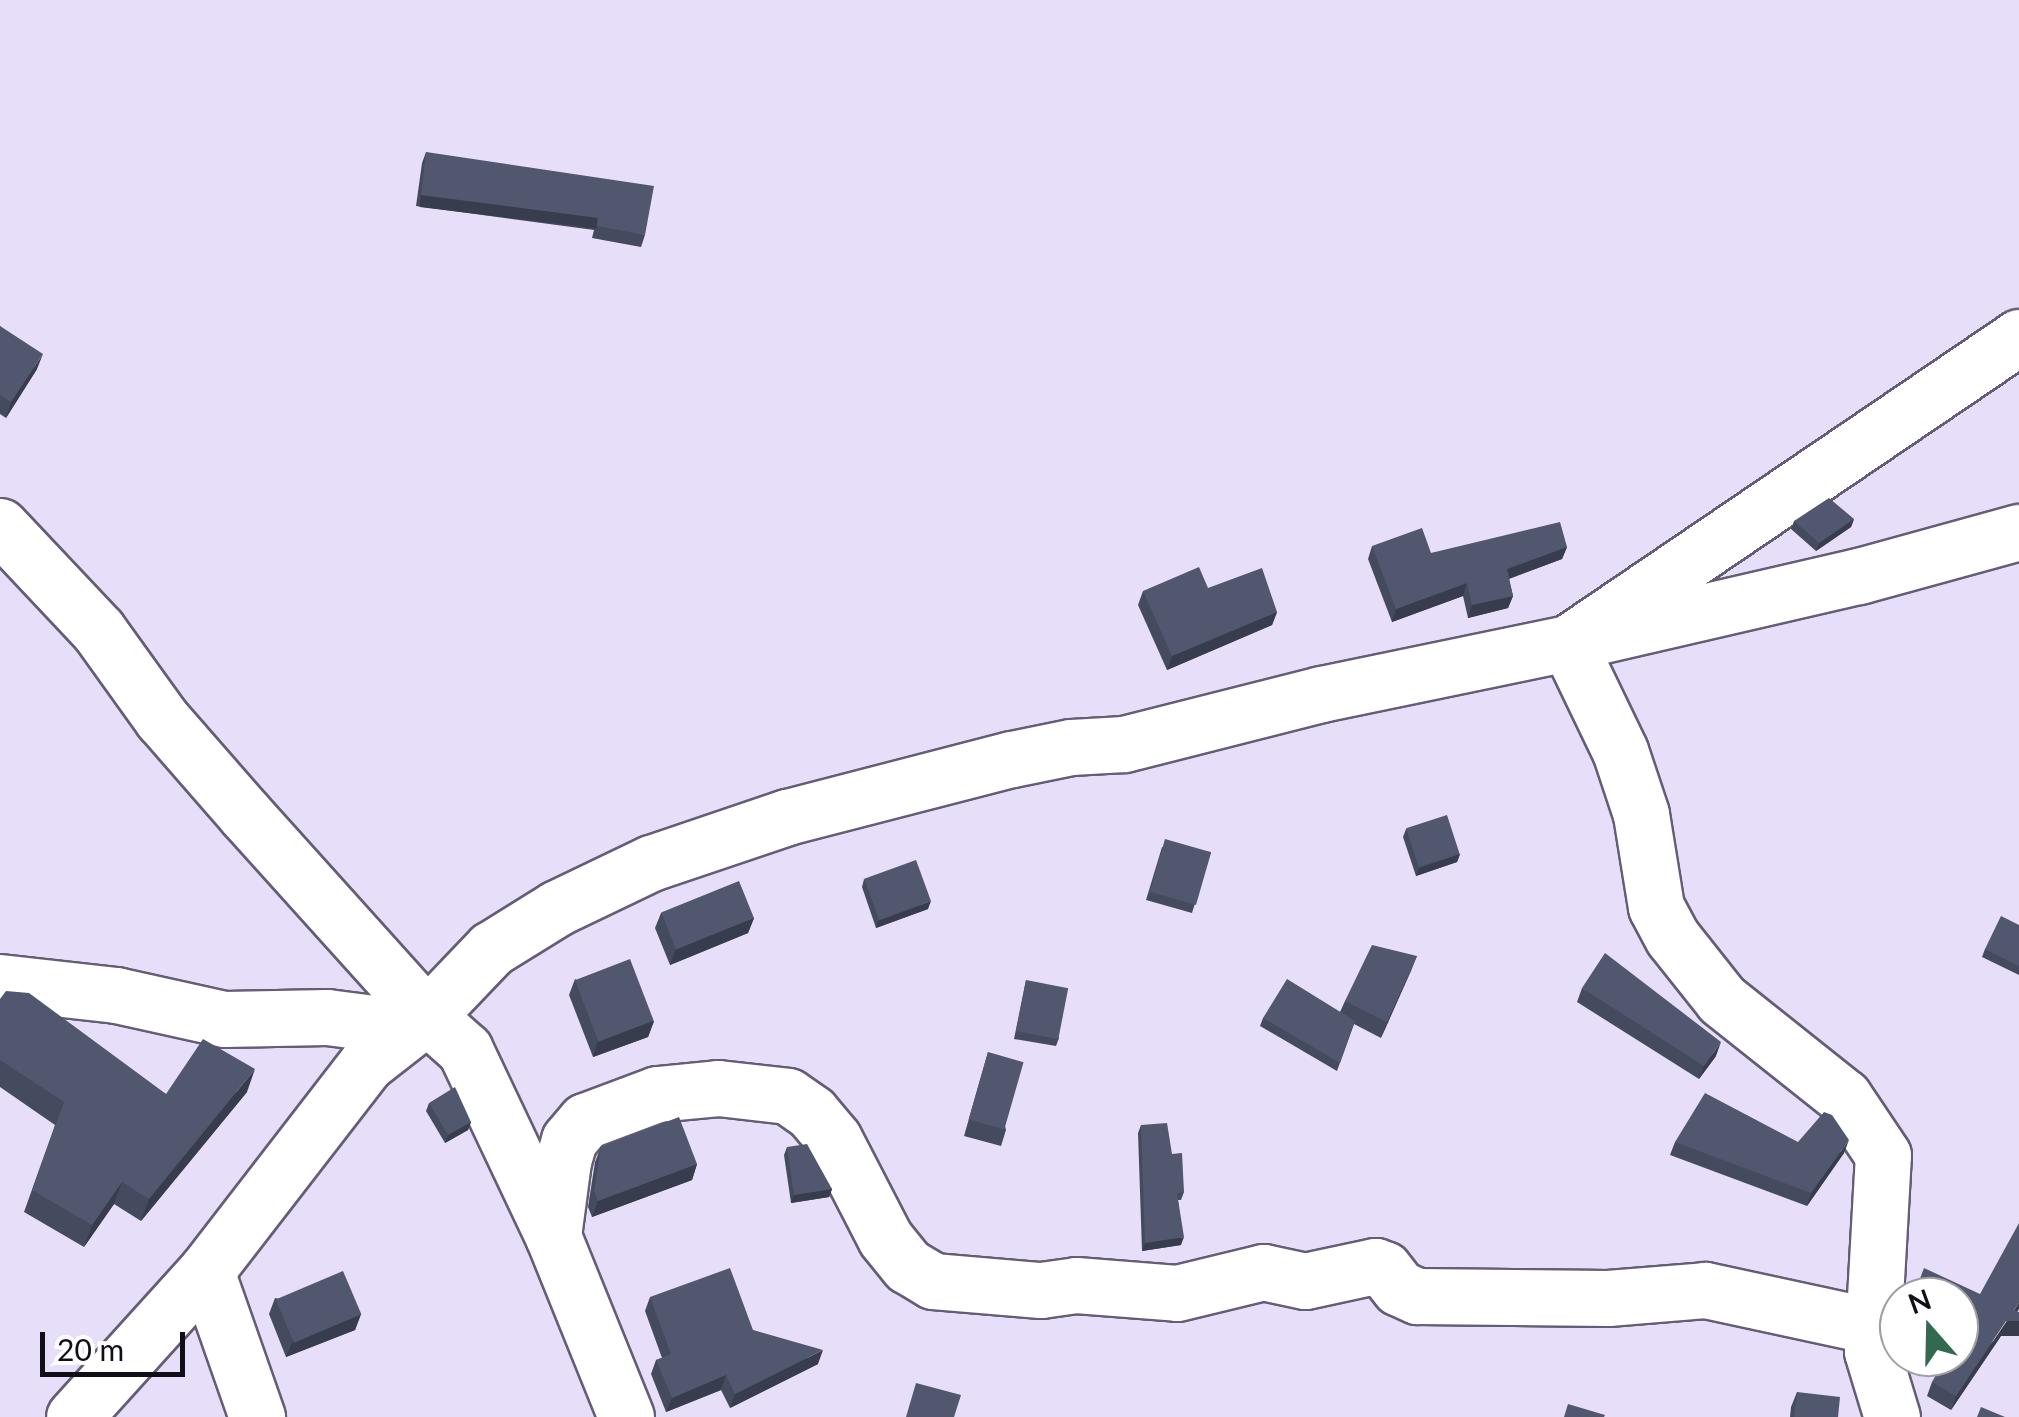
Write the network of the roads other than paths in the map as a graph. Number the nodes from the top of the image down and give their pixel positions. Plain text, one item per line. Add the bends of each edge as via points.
1 (2019, 337) edge
2 (0, 526) edge
3 (2019, 532) edge
4 (1568, 643) junction
5 (0, 982) edge
6 (420, 1022) junction
7 (553, 1236) junction
8 (206, 1272) junction
9 (1872, 1326) junction
10 (74, 1417) edge
11 (257, 1417) edge
12 (626, 1417) edge
13 (1892, 1417) edge

1 - 4 street
2 - 6 street via 98,630 162,719
3 - 4 street
4 - 6 street via 1321,694 1124,744 1012,759 770,823 651,863 556,908 491,949
4 - 9 street via 1620,751 1641,814 1656,907 1672,937 1722,1000 1844,1097 1883,1155
5 - 6 street via 116,995 224,1019
6 - 7 street via 465,1050
6 - 8 street via 366,1064
7 - 9 street via 562,1162 585,1121 657,1094 718,1088 788,1096 812,1113 834,1139 885,1238 908,1266 934,1281 1178,1293 1263,1272 1305,1281 1375,1266 1417,1296 1608,1298 1705,1290
7 - 12 street
8 - 10 street
8 - 11 street
9 - 13 street via 1872,1351

